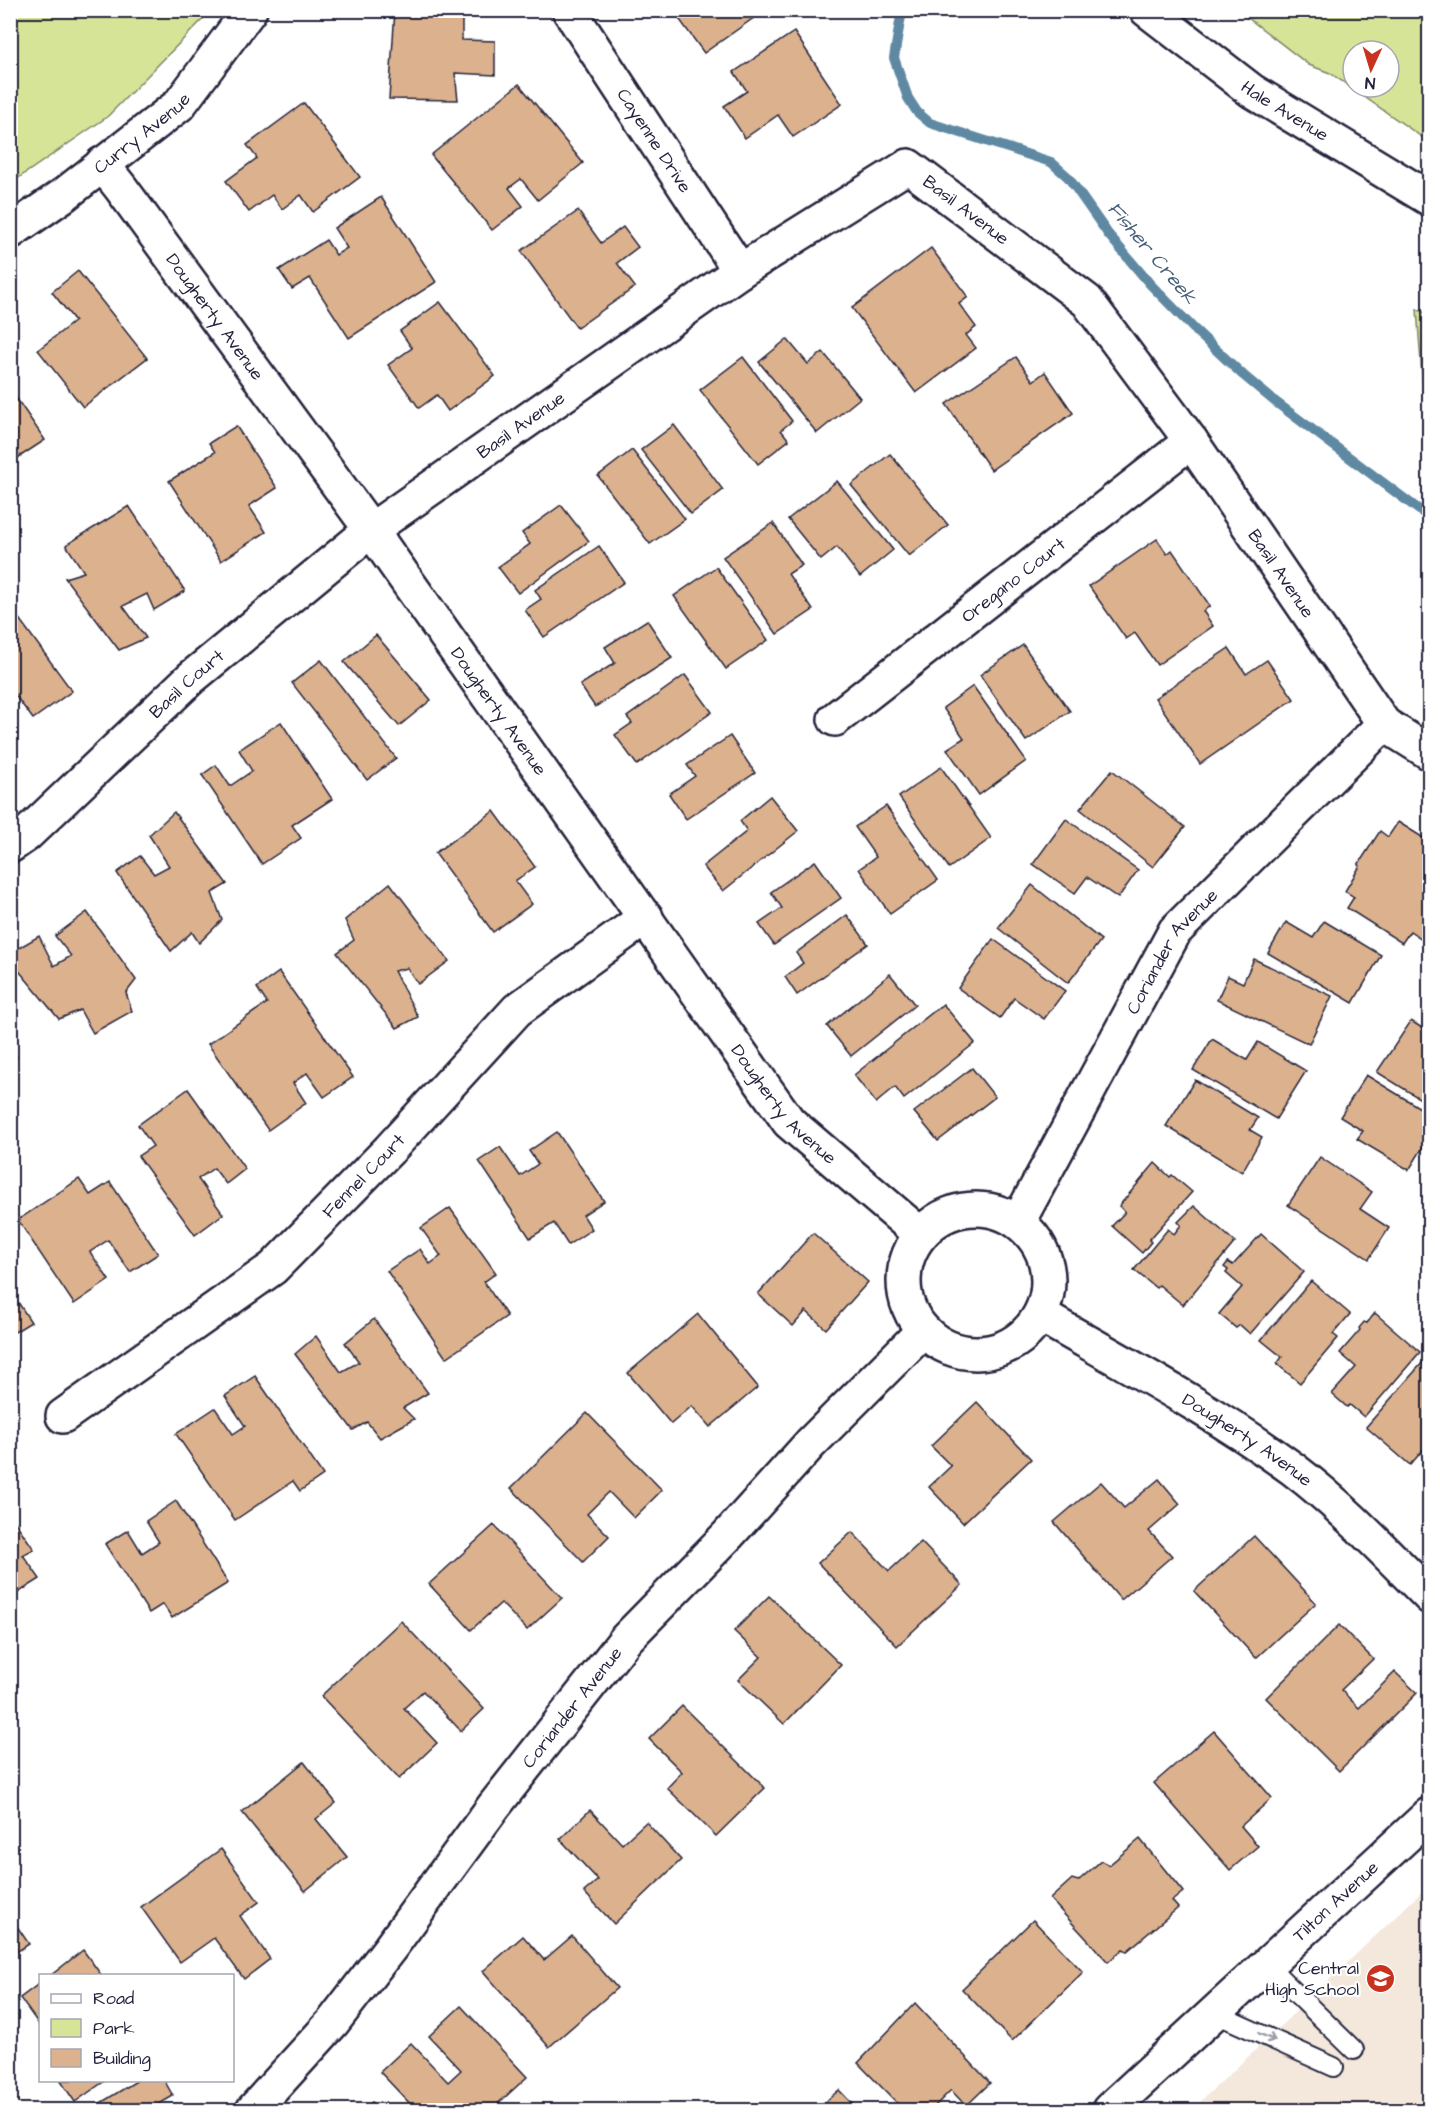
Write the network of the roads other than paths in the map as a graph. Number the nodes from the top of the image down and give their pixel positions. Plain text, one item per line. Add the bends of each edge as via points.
1 (250, 10) edge
2 (569, 10) edge
3 (1147, 10) edge
4 (102, 165) junction
5 (1430, 199) edge
6 (10, 232) edge
7 (740, 271) junction
8 (1191, 441) junction
9 (371, 530) junction
10 (835, 719) dead end
11 (1384, 724) junction
12 (1430, 753) edge
13 (10, 846) edge
14 (646, 917) junction
15 (1018, 1222) junction
16 (920, 1234) junction
17 (1040, 1315) junction
18 (923, 1331) junction
19 (63, 1416) dead end
20 (1430, 1598) edge
21 (1430, 1814) edge
22 (1266, 1965) junction
23 (1214, 2013) junction
24 (1354, 2050) dead end
25 (1334, 2067) dead end
26 (253, 2110) edge
27 (1109, 2110) edge

1 - 4 street, Curry Avenue via 179,105
2 - 7 street, Cayenne Drive
3 - 5 street, Hale Avenue via 1252,91
4 - 6 street, Curry Avenue
4 - 9 street, Dougherty Avenue
7 - 8 street, Basil Avenue via 908,166 1088,301
7 - 9 street, Basil Avenue
8 - 10 street, Oregano Court
8 - 11 street, Basil Avenue
9 - 13 street, Basil Court via 191,678
9 - 14 street, Dougherty Avenue
11 - 12 street, Basil Avenue
11 - 15 street, Coriander Avenue via 1175,931
14 - 16 street, Dougherty Avenue via 789,1122
14 - 19 street, Fennel Court via 517,1010 389,1150 273,1268
15 - 16 street via 993,1211 967,1209 941,1217
15 - 17 street via 1036,1240 1046,1265 1047,1291
16 - 18 street via 907,1257 903,1283 908,1308
17 - 18 street via 1026,1333 1007,1346 985,1353 962,1352
17 - 20 street, Dougherty Avenue via 1191,1402 1294,1470 1368,1534
18 - 26 street, Coriander Avenue via 626,1639 494,1806 333,2022
21 - 22 street, Tilton Avenue
22 - 23 street, Tilton Avenue
22 - 24 lane
23 -> 25 lane
23 - 27 street, Tilton Avenue

